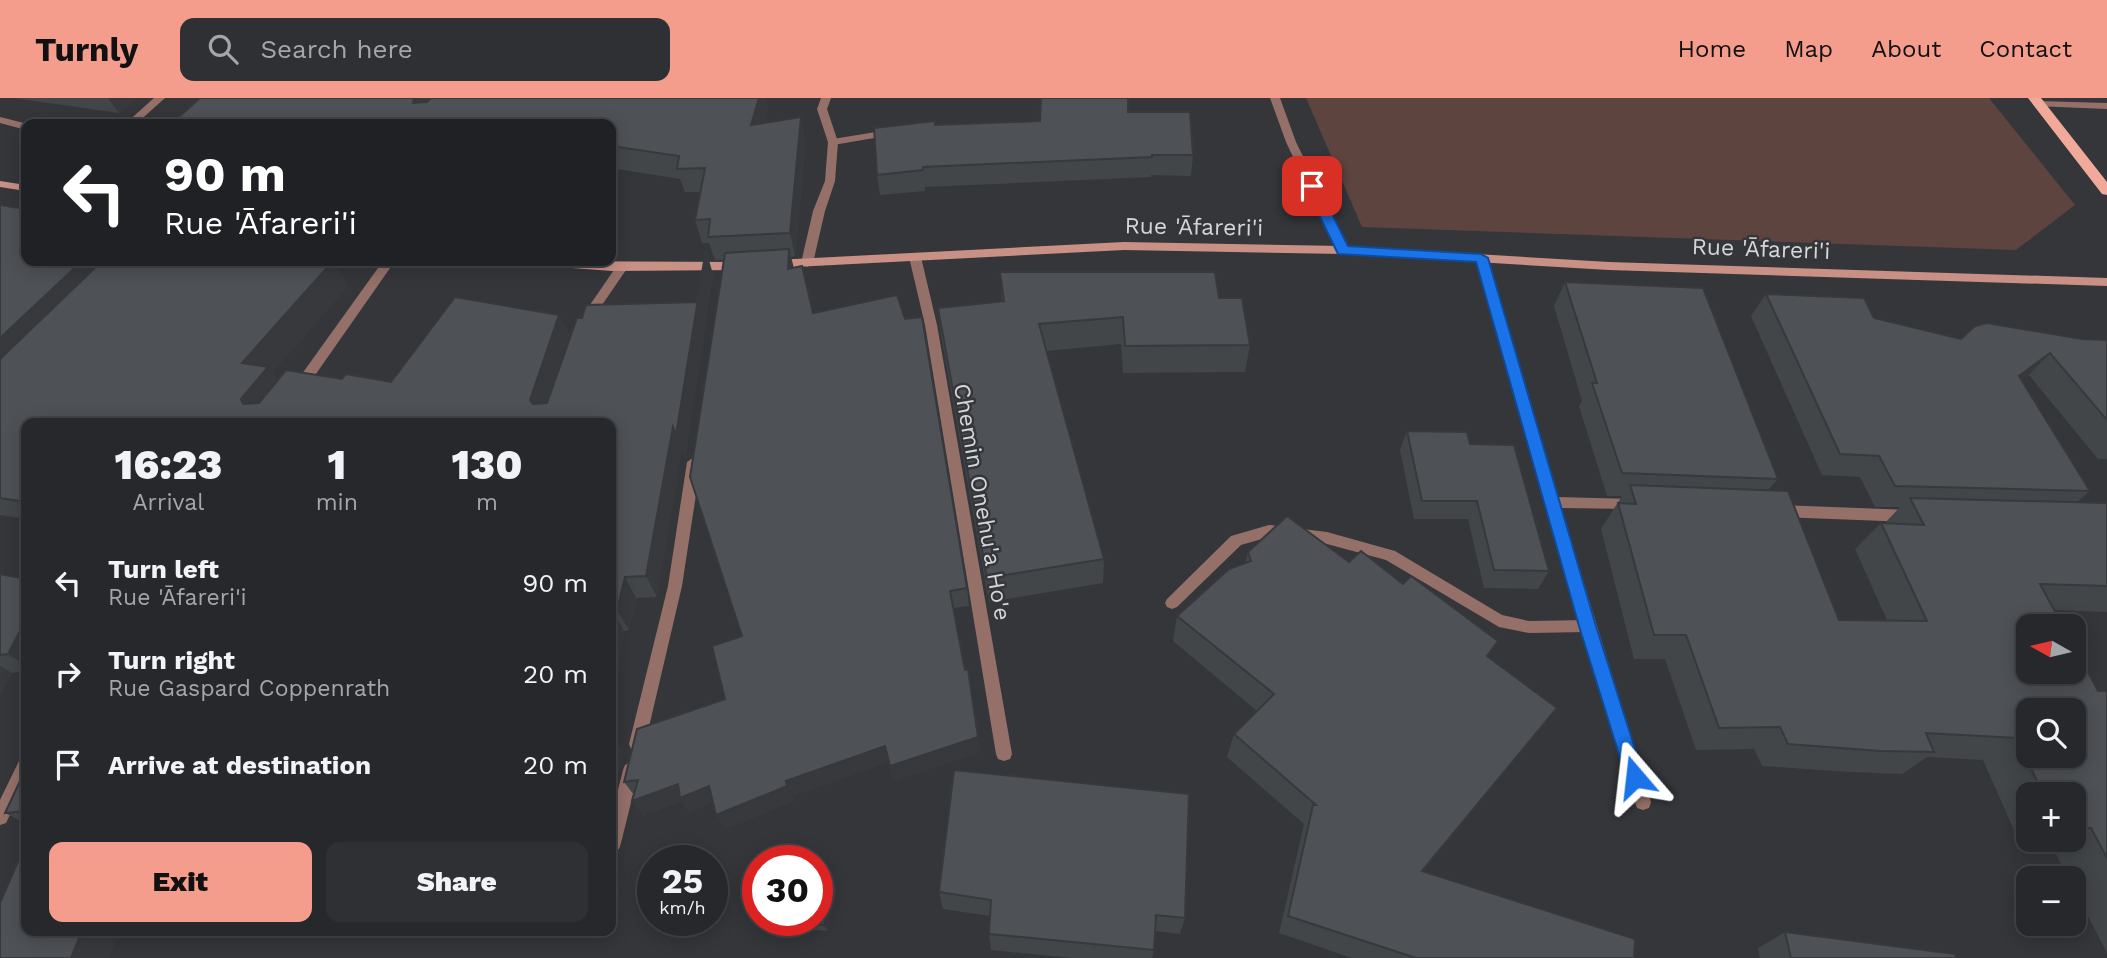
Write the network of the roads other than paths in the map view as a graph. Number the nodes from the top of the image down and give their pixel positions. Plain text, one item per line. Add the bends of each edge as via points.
1 (159, 98) edge
2 (826, 98) edge
3 (1275, 98) edge
4 (2036, 101) edge
5 (2107, 106) edge
6 (136, 119) edge
7 (0, 120) edge
8 (21, 126) edge
9 (906, 130) edge
10 (833, 142) junction
11 (0, 184) edge
12 (21, 187) edge
13 (2107, 191) edge
14 (1343, 250) junction
15 (915, 257) junction
16 (1481, 258) junction
17 (807, 263) junction
18 (386, 266) edge
19 (607, 266) edge
20 (622, 267) junction
21 (2107, 282) edge
22 (578, 340) edge
23 (293, 394) edge
24 (696, 453) edge
25 (1552, 502) junction
26 (1644, 505) edge
27 (1765, 510) edge
28 (1925, 516) edge
29 (1172, 603) dead end
30 (1588, 626) junction
31 (1004, 754) dead end
32 (21, 774) edge
33 (1643, 802) dead end
34 (0, 817) edge
35 (616, 831) edge

1 - 6 street
2 - 10 street via 822,109
3 - 14 street
4 - 5 street
4 - 13 main road
7 - 8 street
9 - 10 street
10 - 17 street via 830,181
11 - 12 main road
14 - 15 main road, Rue 'Āfareri'i via 1124,246
14 - 16 main road, Rue 'Āfareri'i
15 - 17 main road, Rue 'Āfareri'i
15 - 31 street, Chemin Onehu'a Ho'e via 931,325
16 - 21 main road, Rue 'Āfareri'i
16 - 25 street
17 - 20 main road, Rue 'Āfareri'i via 722,273
18 - 23 street
19 - 20 main road, Rue 'Āfareri'i
20 - 22 street via 587,314
24 - 35 street via 676,586
25 - 26 street
25 - 30 street
27 - 28 street
29 - 30 street via 1236,540 1269,531 1327,538 1390,555 1499,621 1529,627
30 - 33 street
32 - 34 street

